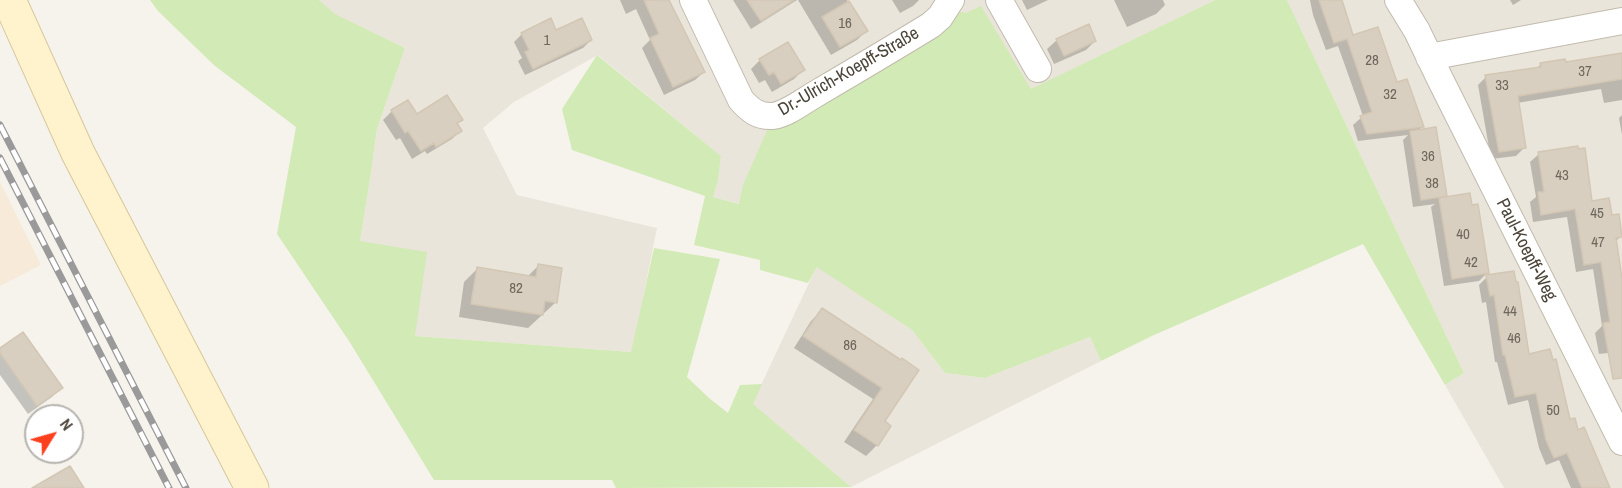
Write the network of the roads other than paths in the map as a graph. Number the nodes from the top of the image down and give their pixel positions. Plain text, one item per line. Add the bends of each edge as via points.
1 (9, 0) edge
2 (693, 0) edge
3 (951, 0) edge
4 (999, 0) edge
5 (1398, 0) edge
6 (1622, 21) edge
7 (1429, 57) junction
8 (1038, 69) dead end
9 (1622, 442) edge
10 (252, 488) edge

1 - 10 main road via 78,153
2 - 3 street, Dr.-Ulrich-Koepff-Straße via 741,100 762,116 774,116 931,25
4 - 8 street
5 - 7 street, Paul-Koepff-Weg
6 - 7 street
7 - 9 street, Paul-Koepff-Weg

